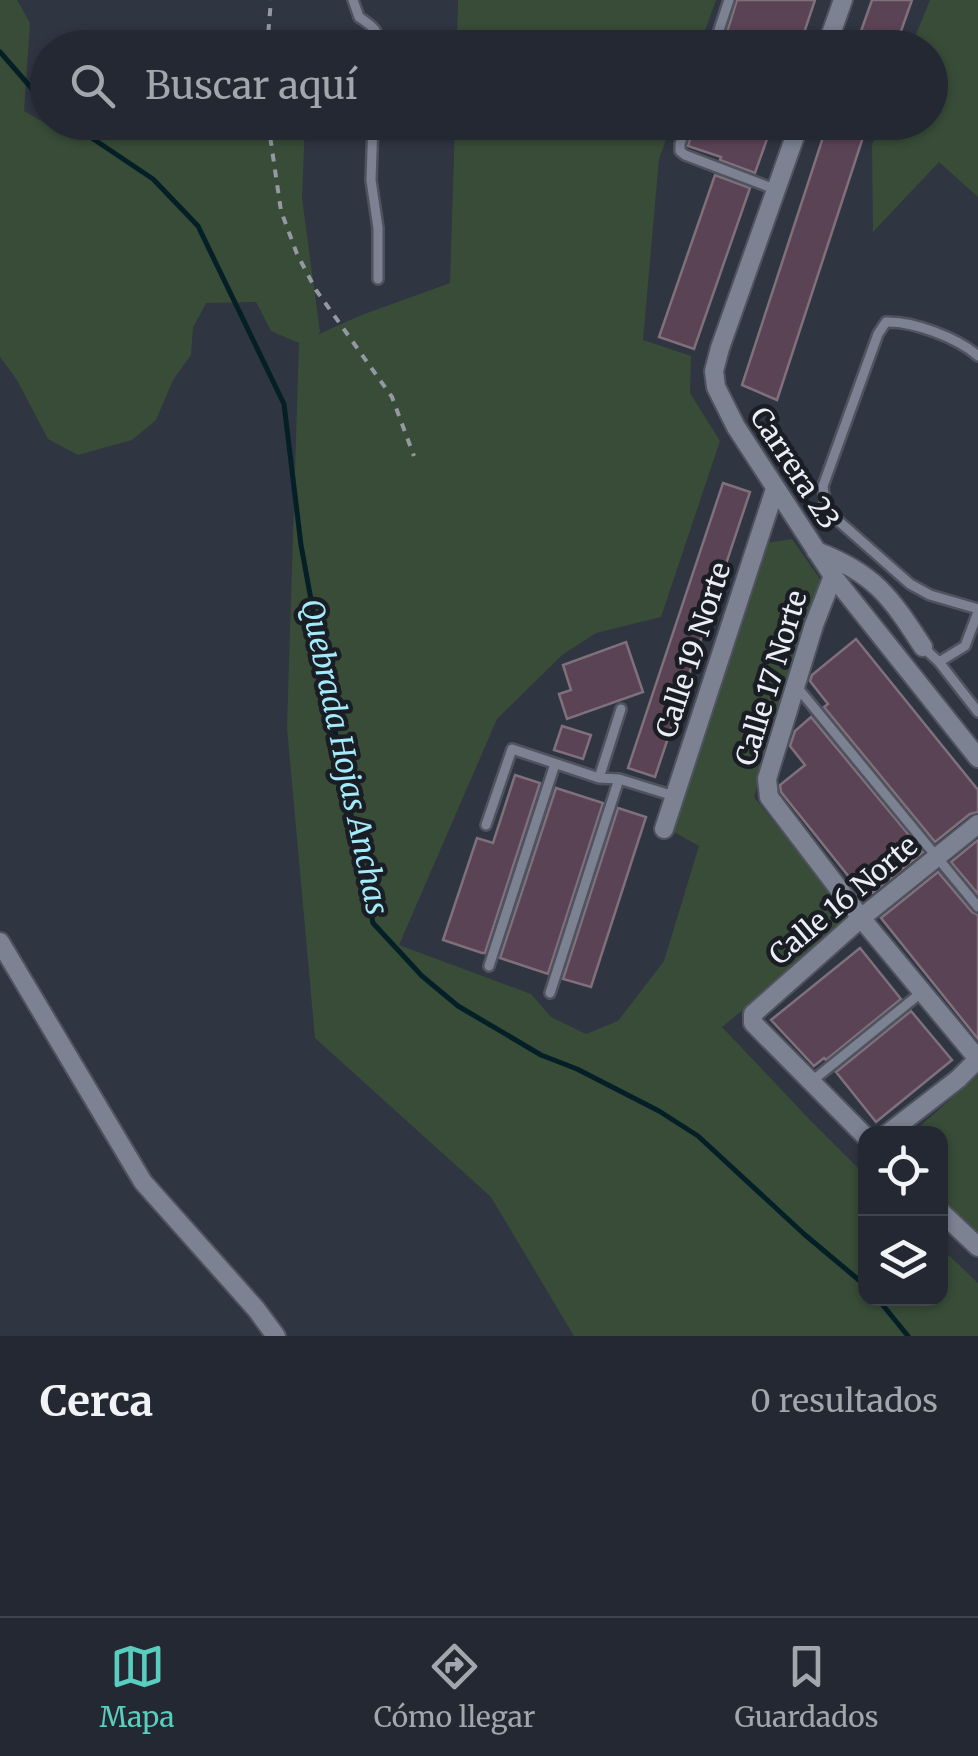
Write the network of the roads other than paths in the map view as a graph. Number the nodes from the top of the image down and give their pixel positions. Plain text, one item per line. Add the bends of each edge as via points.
1 (353, 0) edge
2 (729, 0) edge
3 (842, 0) edge
4 (377, 30) edge
5 (719, 30) edge
6 (832, 30) edge
7 (372, 140) edge
8 (681, 140) edge
9 (794, 140) edge
10 (776, 190) junction
11 (378, 279) dead end
12 (978, 356) edge
13 (775, 489) junction
14 (816, 550) junction
15 (833, 576) junction
16 (978, 610) edge
17 (978, 645) edge
18 (965, 646) junction
19 (923, 647) joint
20 (939, 662) junction
21 (796, 687) junction
22 (621, 709) dead end
23 (978, 712) edge
24 (978, 758) edge
25 (555, 764) junction
26 (599, 778) junction
27 (619, 780) junction
28 (674, 796) junction
29 (978, 824) edge
30 (486, 825) dead end
31 (664, 829) dead end
32 (938, 856) junction
33 (978, 908) edge
34 (861, 918) junction
35 (0, 942) edge
36 (489, 966) dead end
37 (922, 992) junction
38 (550, 994) dead end
39 (978, 1059) edge
40 (811, 1082) junction
41 (897, 1126) edge
42 (858, 1129) edge
43 (946, 1216) edge
44 (978, 1248) edge
45 (276, 1336) edge

1 - 4 lane via 359,17
2 - 5 lane
3 - 6 street
7 - 11 lane
8 - 10 lane via 685,155
9 - 10 street
10 - 13 street, Carrera 23 via 714,371 722,404
12 - 16 lane via 954,340 886,322 823,486 834,517 910,584
13 - 14 street, Carrera 23
13 - 28 street, Calle 19 Norte
14 - 15 street, Carrera 23
14 - 19 street via 867,576
15 - 21 street, Calle 17 Norte
15 - 24 street, Carrera 23
16 - 18 lane
17 - 18 lane
18 - 20 lane
19 - 20 lane
20 - 23 lane
21 - 32 lane
21 - 34 street, Calle 17 Norte via 766,788
22 - 26 lane
25 - 26 lane
25 - 30 lane via 512,749
25 - 36 lane
26 - 27 lane
27 - 28 lane
27 - 38 lane
28 - 31 street, Calle 19 Norte
29 - 32 street, Calle 16 Norte
32 - 33 lane
32 - 34 street, Calle 16 Norte
34 - 37 street
34 - 40 street, Calle 16 Norte via 753,1014 753,1023
35 - 45 street via 143,1182
37 - 39 street
37 - 40 lane
39 - 41 street
40 - 42 street
43 - 44 street

